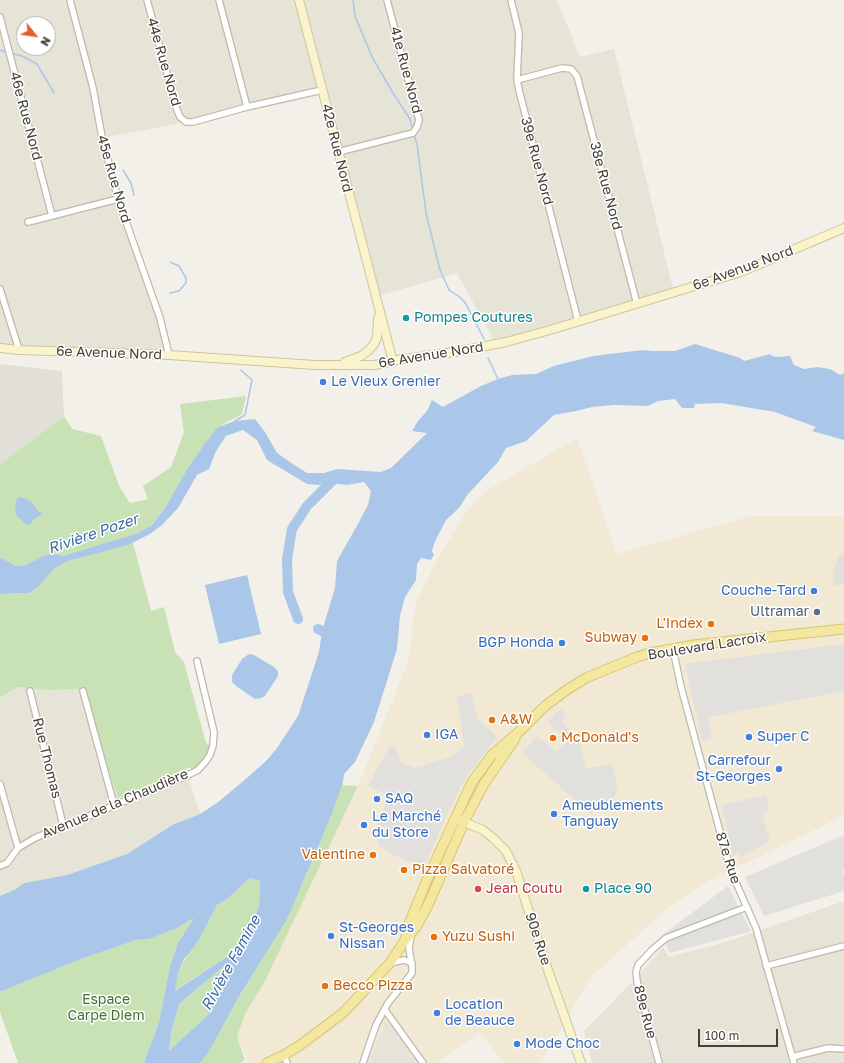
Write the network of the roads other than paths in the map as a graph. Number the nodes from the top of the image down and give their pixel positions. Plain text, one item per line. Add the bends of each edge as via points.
1 (70, 0) edge
2 (147, 0) edge
3 (219, 0) edge
4 (299, 0) edge
5 (387, 0) edge
6 (511, 0) edge
7 (0, 17) edge
8 (517, 80) junction
9 (322, 90) junction
10 (247, 107) junction
11 (338, 152) junction
12 (118, 199) junction
13 (52, 216) junction
14 (28, 222) dead end
15 (844, 228) edge
16 (0, 289) edge
17 (375, 297) junction
18 (637, 304) junction
19 (578, 321) junction
20 (0, 348) edge
21 (19, 350) junction
22 (169, 355) junction
23 (395, 361) junction
24 (334, 365) junction
25 (844, 629) edge
26 (673, 649) junction
27 (197, 661) dead end
28 (30, 691) dead end
29 (83, 691) dead end
30 (521, 730) junction
31 (0, 784) edge
32 (114, 805) junction
33 (455, 818) junction
34 (464, 822) junction
35 (63, 826) junction
36 (18, 848) junction
37 (0, 866) edge
38 (747, 907) junction
39 (411, 933) junction
40 (405, 940) junction
41 (844, 946) edge
42 (390, 963) junction
43 (412, 963) junction
44 (766, 966) junction
45 (385, 1010) junction
46 (844, 1048) edge
47 (286, 1059) edge
48 (793, 1060) edge
49 (267, 1063) edge
50 (363, 1063) edge
51 (423, 1063) edge
52 (581, 1063) edge
53 (659, 1063) edge

1 - 12 street, 45e Rue Nord
2 - 10 street, 44e Rue Nord via 180,117 186,122 194,122
3 - 10 street
4 - 9 main road, 42e Rue Nord
5 - 11 street, 41e Rue Nord via 419,120 418,128 413,133
6 - 8 street, 39e Rue Nord via 519,33
7 - 13 street, 46e Rue Nord
8 - 18 street, 38e Rue Nord via 562,68 571,69 577,76
8 - 19 street, 39e Rue Nord
9 - 10 street
9 - 11 main road, 42e Rue Nord
11 - 17 main road, 42e Rue Nord
12 - 13 street
12 - 22 street, 45e Rue Nord via 160,318
13 - 14 street
15 - 18 main road, 6e Avenue Nord via 741,272
16 - 21 street
17 - 23 main road, 42e Rue Nord
17 - 24 main road, 42e Rue Nord via 378,331 374,344 361,356
18 - 19 main road, 6e Avenue Nord
19 - 23 main road, 6e Avenue Nord via 506,342
20 - 21 main road, 6e Avenue Nord
21 - 22 main road, 6e Avenue Nord
22 - 24 main road, 6e Avenue Nord
23 - 24 main road, 6e Avenue Nord via 374,365
25 - 26 main road, Boulevard Lacroix via 765,636
26 - 30 main road, Boulevard Lacroix via 637,657 588,677 545,706
26 - 38 street, 87e Rue via 681,688 730,869
27 - 32 street, Avenue de la Chaudière via 214,732 210,755 198,770
28 - 35 street, Rue Thomas
29 - 32 street
30 - 33 main road, Boulevard Lacroix via 492,755 472,782
30 - 34 main road, Boulevard Lacroix via 484,784
31 - 36 street
32 - 35 street, Avenue de la Chaudière
33 - 34 main road, 90e Rue
33 - 40 main road, Boulevard Lacroix via 414,911
34 - 39 main road, Boulevard Lacroix via 428,905
34 - 52 main road, 90e Rue via 483,830 493,838 506,852 516,871
35 - 36 street, Avenue de la Chaudière
36 - 37 street, Avenue de la Chaudière via 7,863
38 - 44 street, 87e Rue via 756,928
38 - 53 street, 89e Rue via 666,938 638,965 637,981
39 - 40 main road, Boulevard Lacroix
39 - 43 street via 409,948
40 - 42 main road, Boulevard Lacroix
41 - 44 street
42 - 43 street via 404,960
42 - 47 main road, Boulevard Lacroix via 343,1013
43 - 45 street via 412,974 394,994
44 - 48 street, 87e Rue
45 - 50 street via 376,1025
45 - 51 street
46 - 48 street via 828,1048
47 - 49 main road, Boulevard Lacroix

